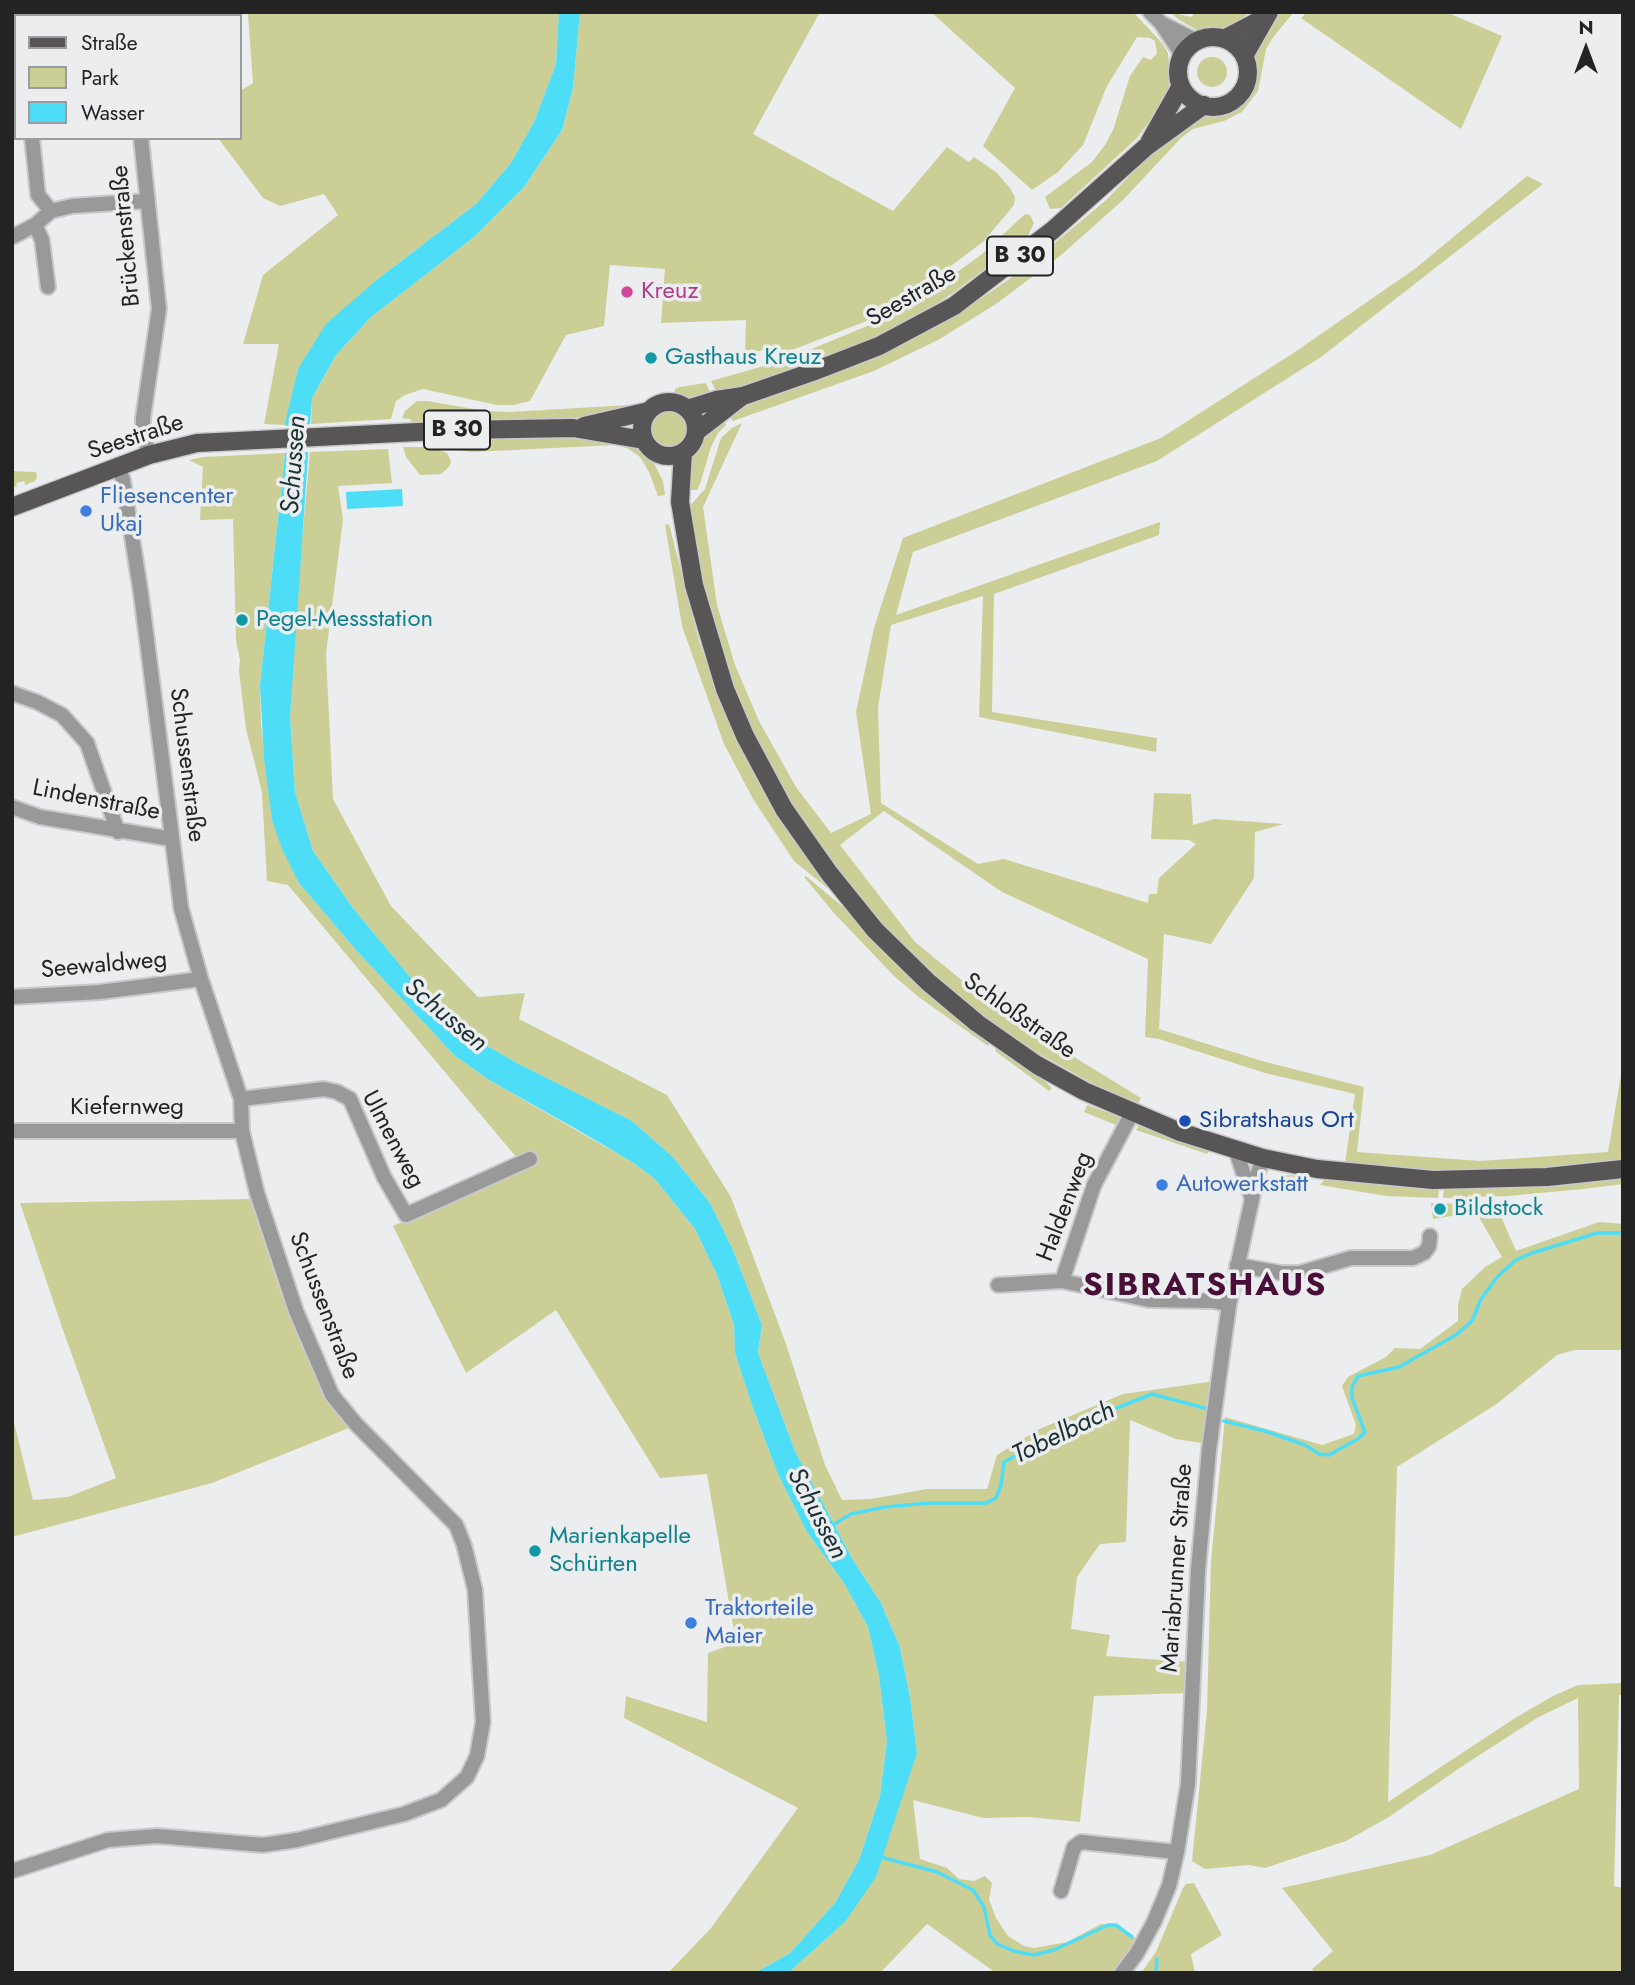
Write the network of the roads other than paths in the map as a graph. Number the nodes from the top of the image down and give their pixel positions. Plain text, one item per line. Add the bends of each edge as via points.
1 (1150, 12) edge
2 (1266, 15) edge
3 (1161, 23) junction
4 (1224, 39) junction
5 (1196, 41) junction
6 (1182, 55) junction
7 (1244, 57) junction
8 (1181, 86) junction
9 (1203, 105) junction
10 (32, 140) edge
11 (141, 140) edge
12 (1146, 147) junction
13 (146, 201) junction
14 (51, 211) junction
15 (35, 225) junction
16 (12, 237) edge
17 (48, 287) dead end
18 (743, 396) junction
19 (687, 409) junction
20 (649, 411) junction
21 (573, 429) junction
22 (696, 432) junction
23 (645, 440) junction
24 (683, 452) junction
25 (659, 454) junction
26 (149, 455) junction
27 (118, 466) junction
28 (680, 502) junction
29 (12, 508) edge
30 (12, 693) edge
31 (12, 807) edge
32 (118, 832) junction
33 (172, 839) junction
34 (201, 979) junction
35 (12, 997) edge
36 (241, 1098) junction
37 (1132, 1113) junction
38 (12, 1131) edge
39 (242, 1131) junction
40 (1236, 1151) junction
41 (1263, 1158) junction
42 (530, 1159) dead end
43 (1622, 1170) edge
44 (1252, 1200) junction
45 (1430, 1236) dead end
46 (1237, 1265) junction
47 (1062, 1281) junction
48 (999, 1285) dead end
49 (1229, 1305) junction
50 (1177, 1852) junction
51 (12, 1871) edge
52 (1061, 1891) dead end
53 (1122, 1973) edge

1 - 3 street
2 - 4 main road, Seestraße
2 - 7 main road, Seestraße
3 - 5 street
3 - 6 street
4 - 5 main road, Seestraße
4 - 7 main road
5 - 6 main road
6 - 8 main road, Seestraße via 1178,65
7 - 9 main road, Seestraße via 1248,77 1239,95 1223,105
8 - 9 main road via 1194,102
8 - 12 main road, Seestraße / B 30
9 - 12 main road, Seestraße / B 30
10 - 14 street via 38,195
11 - 13 street, Brückenstraße
12 - 18 main road, Seestraße / B 30 via 1053,230 954,306 879,345
13 - 14 street
13 - 26 street, Brückenstraße via 159,309 143,418
14 - 15 street
15 - 16 street
15 - 17 street via 42,240
18 - 19 main road, Seestraße / B 30
18 - 22 main road, Seestraße / B 30
19 - 20 main road via 666,402
19 - 22 main road
20 - 21 main road, Seestraße / B 30
20 - 23 main road via 642,426
21 - 23 main road, Seestraße / B 30
21 - 26 main road, Seestraße / B 30 via 267,438 189,444
22 - 24 main road
23 - 25 main road
24 - 25 main road
24 - 28 main road, Schloßstraße
25 - 28 main road, Schloßstraße
26 - 27 main road, Seestraße / B 30
27 - 29 main road, Seestraße / B 30
27 - 33 street, Schussenstraße via 141,594
28 - 37 main road, Schloßstraße via 694,585 725,689 784,809 829,873 875,930 977,1023 1037,1065
30 - 32 street via 62,715 87,743
31 - 32 street, Lindenstraße
32 - 33 street, Lindenstraße
33 - 34 street, Schussenstraße via 181,908
34 - 35 street, Seewaldweg
34 - 36 street, Schussenstraße
36 - 39 street, Schussenstraße
36 - 42 street, Ulmenweg via 324,1089 350,1099 406,1215
37 - 40 main road, Schloßstraße
37 - 47 street, Haldenweg via 1094,1185
38 - 39 street, Kiefernweg
39 - 51 street, Schussenstraße via 296,1311 332,1395 456,1525 464,1545 475,1590 479,1637 482,1722 477,1755 467,1777 441,1800 404,1814 263,1845 157,1836 108,1840
40 - 41 main road, Schloßstraße
40 - 44 street
41 - 43 main road, Schloßstraße via 1317,1169 1433,1180
41 - 44 street, Mariabrunner Straße
44 - 46 street, Mariabrunner Straße
45 - 46 street via 1424,1253 1413,1258 1351,1258 1300,1273
46 - 49 street, Mariabrunner Straße
47 - 48 street
47 - 49 street via 1149,1300
49 - 50 street, Mariabrunner Straße via 1199,1542 1188,1784
50 - 52 street via 1081,1842 1074,1847
50 - 53 street, Mariabrunner Straße via 1154,1922

